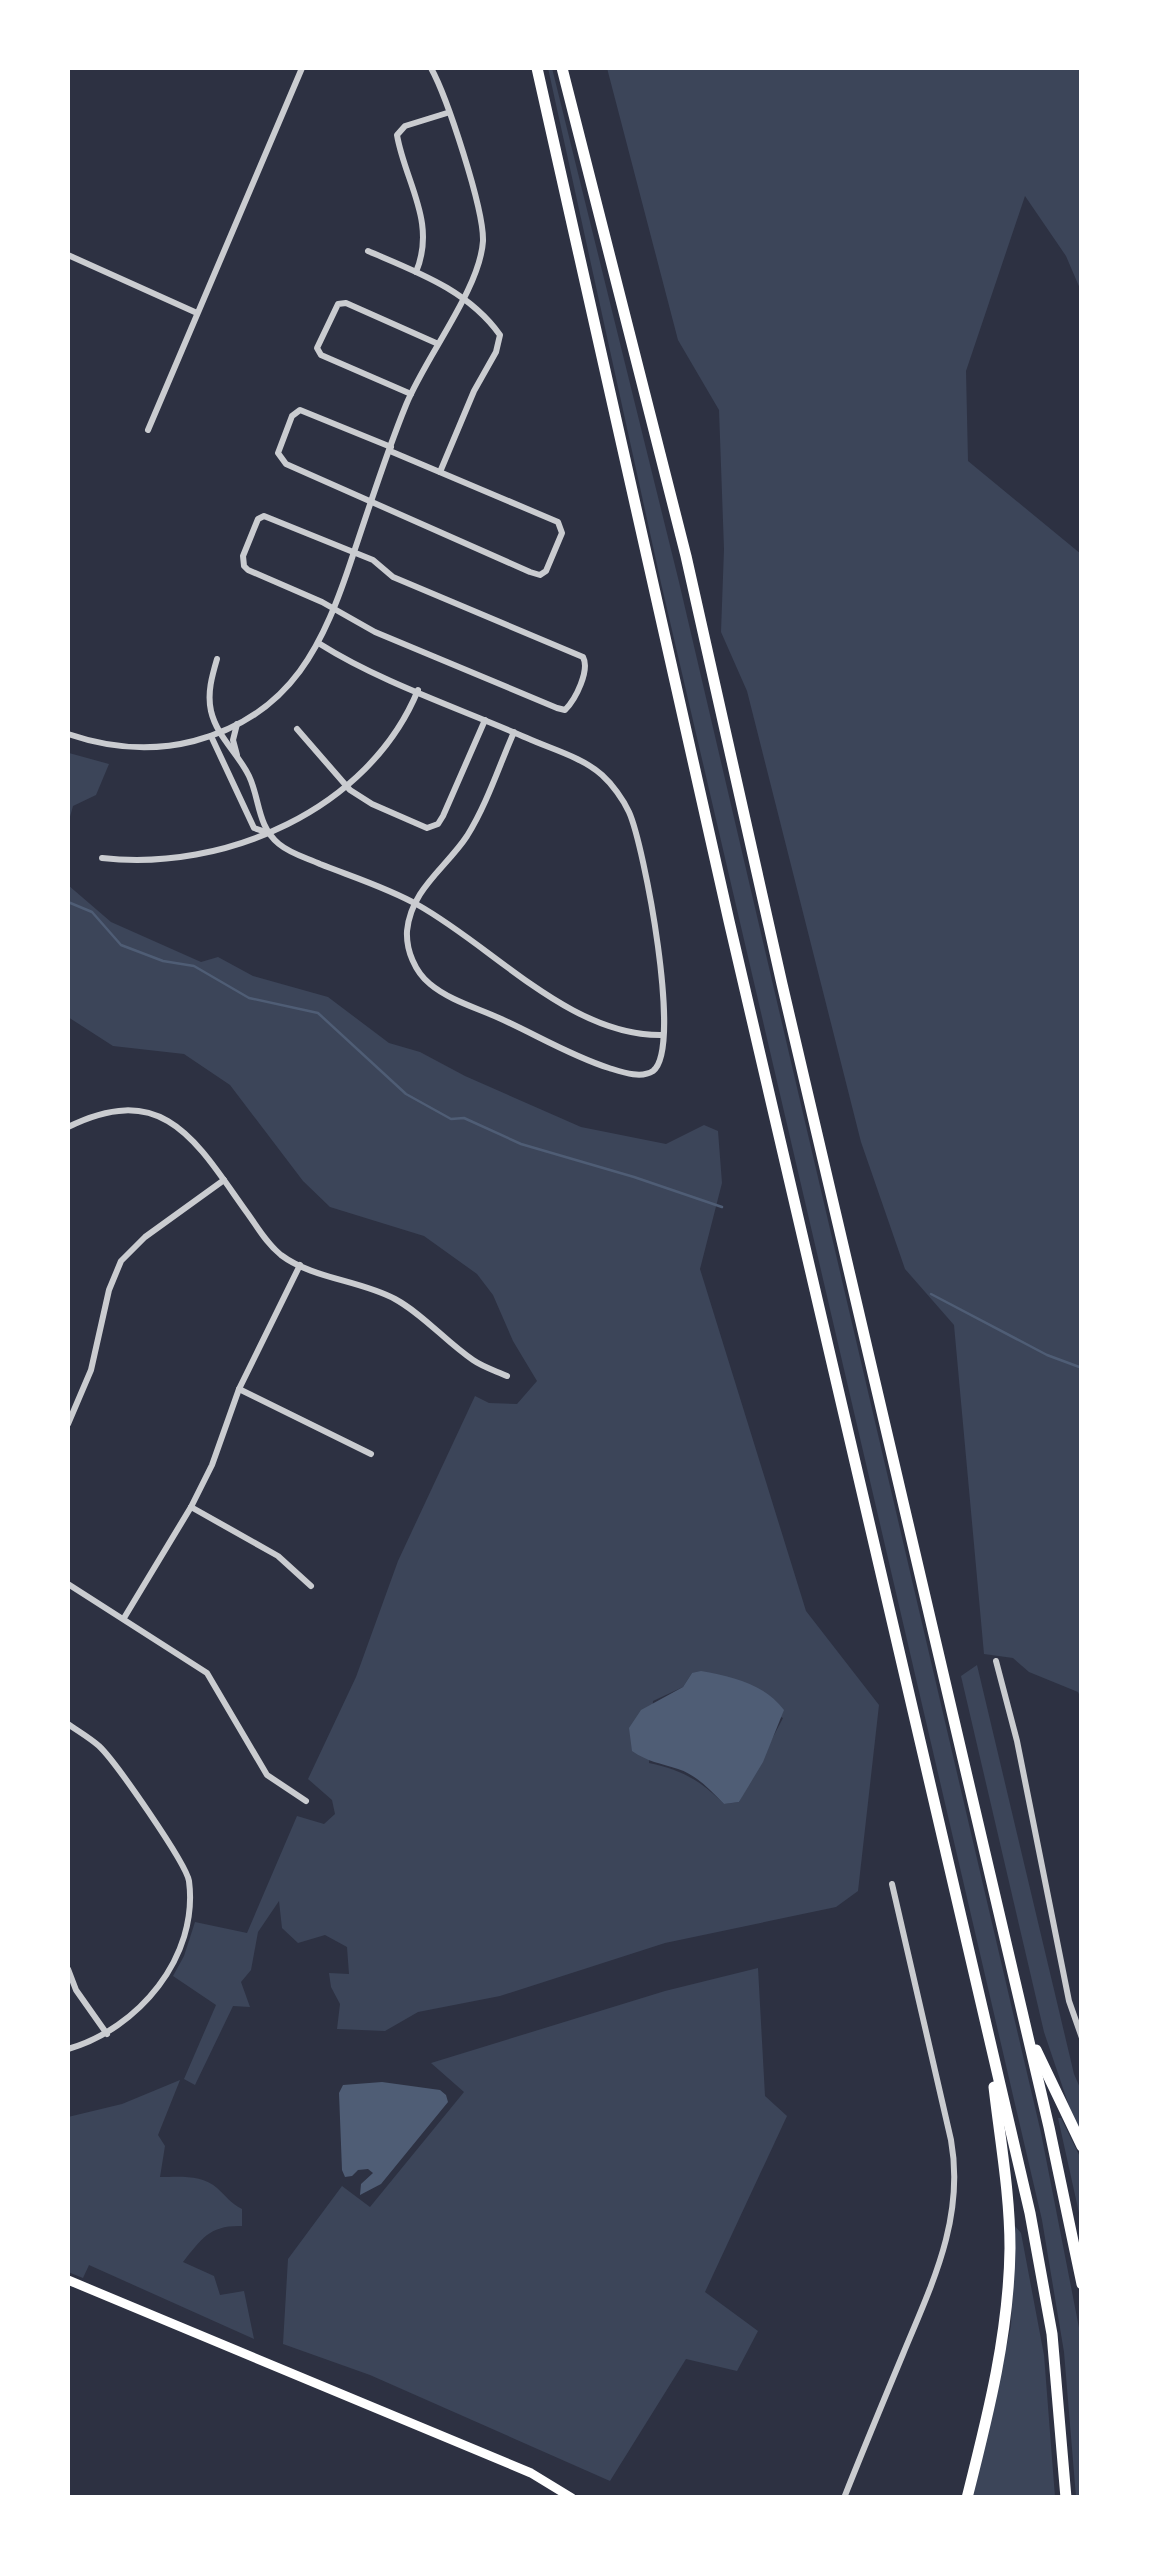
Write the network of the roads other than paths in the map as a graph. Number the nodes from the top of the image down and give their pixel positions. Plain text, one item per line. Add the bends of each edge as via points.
1 (302, 68) edge
2 (431, 68) edge
3 (537, 68) edge
4 (562, 68) edge
5 (448, 113) junction
6 (368, 251) dead end
7 (68, 255) edge
8 (416, 272) junction
9 (462, 300) junction
10 (197, 312) junction
11 (436, 343) junction
12 (411, 394) junction
13 (148, 430) dead end
14 (390, 449) junction
15 (440, 472) junction
16 (372, 501) junction
17 (354, 553) junction
18 (335, 609) junction
19 (320, 644) junction
20 (217, 659) dead end
21 (418, 690) junction
22 (485, 719) junction
23 (237, 724) junction
24 (297, 729) dead end
25 (514, 732) junction
26 (220, 733) junction
27 (68, 734) edge
28 (211, 736) junction
29 (237, 756) junction
30 (345, 784) junction
31 (269, 833) junction
32 (102, 858) dead end
33 (415, 904) junction
34 (662, 1035) junction
35 (68, 1125) edge
36 (224, 1180) junction
37 (300, 1265) junction
38 (507, 1376) dead end
39 (238, 1389) junction
40 (68, 1424) edge
41 (370, 1454) dead end
42 (191, 1507) junction
43 (68, 1584) edge
44 (311, 1586) dead end
45 (124, 1618) junction
46 (996, 1661) dead end
47 (68, 1724) edge
48 (306, 1800) dead end
49 (892, 1884) dead end
50 (68, 1969) edge
51 (1026, 2027) junction
52 (107, 2034) junction
53 (989, 2035) junction
54 (1082, 2038) edge
55 (68, 2049) edge
56 (1082, 2146) edge
57 (68, 2280) edge
58 (1082, 2284) edge
59 (572, 2498) edge
60 (844, 2498) edge
61 (968, 2498) edge
62 (1066, 2498) edge

1 - 10 street
2 - 5 street
3 - 53 highway
4 - 51 highway via 686,556
5 - 8 street via 405,126 397,135 421,213
5 - 9 street via 483,237 481,259
6 - 8 street
7 - 10 street
8 - 9 street
9 - 11 street
9 - 15 street via 482,314 500,344
10 - 13 street
11 - 12 street
11 - 12 street via 341,303 333,310 317,348 321,355
12 - 14 street
14 - 15 street
14 - 16 street
14 - 16 street via 304,410 292,416 278,451 282,462
15 - 16 street via 561,525 546,571 537,575
16 - 17 street
17 - 18 street
17 - 18 street via 264,516 243,560 248,570
17 - 18 street via 586,663 571,704 562,710
18 - 19 street
19 - 21 street
19 - 23 street via 277,697
20 - 26 street via 210,696
21 - 22 street
21 - 30 street via 389,740
22 - 25 street
22 - 30 street via 432,828 372,804
23 - 26 street
23 - 29 street
24 - 30 street
25 - 33 street via 474,824
25 - 34 street via 601,774 630,814 661,955
26 - 28 street
26 - 29 street
27 - 28 street via 135,748
28 - 31 street via 254,828
29 - 31 street
30 - 31 street
31 - 32 street via 206,853
31 - 33 street via 292,852
33 - 34 street via 579,1014 628,1032
33 - 34 street via 407,944 421,975 440,991 630,1074 654,1070
35 - 36 street via 113,1111 153,1114 183,1129
36 - 37 street via 270,1244
36 - 40 street via 121,1261 108,1290 92,1370
37 - 38 street via 393,1298 476,1362
37 - 39 street
39 - 41 street
39 - 42 street
42 - 44 street via 278,1556
42 - 45 street
43 - 45 street
45 - 48 street via 208,1673 267,1774
46 - 54 street
47 - 52 street via 124,1776 188,1876 190,1908 176,1958 157,1988
49 - 60 street via 954,2159 954,2214 942,2261
50 - 52 street
51 - 56 highway
51 - 58 highway
52 - 55 street
53 - 61 highway via 1009,2274 997,2374
53 - 62 highway via 1042,2274
57 - 59 main road via 531,2473

